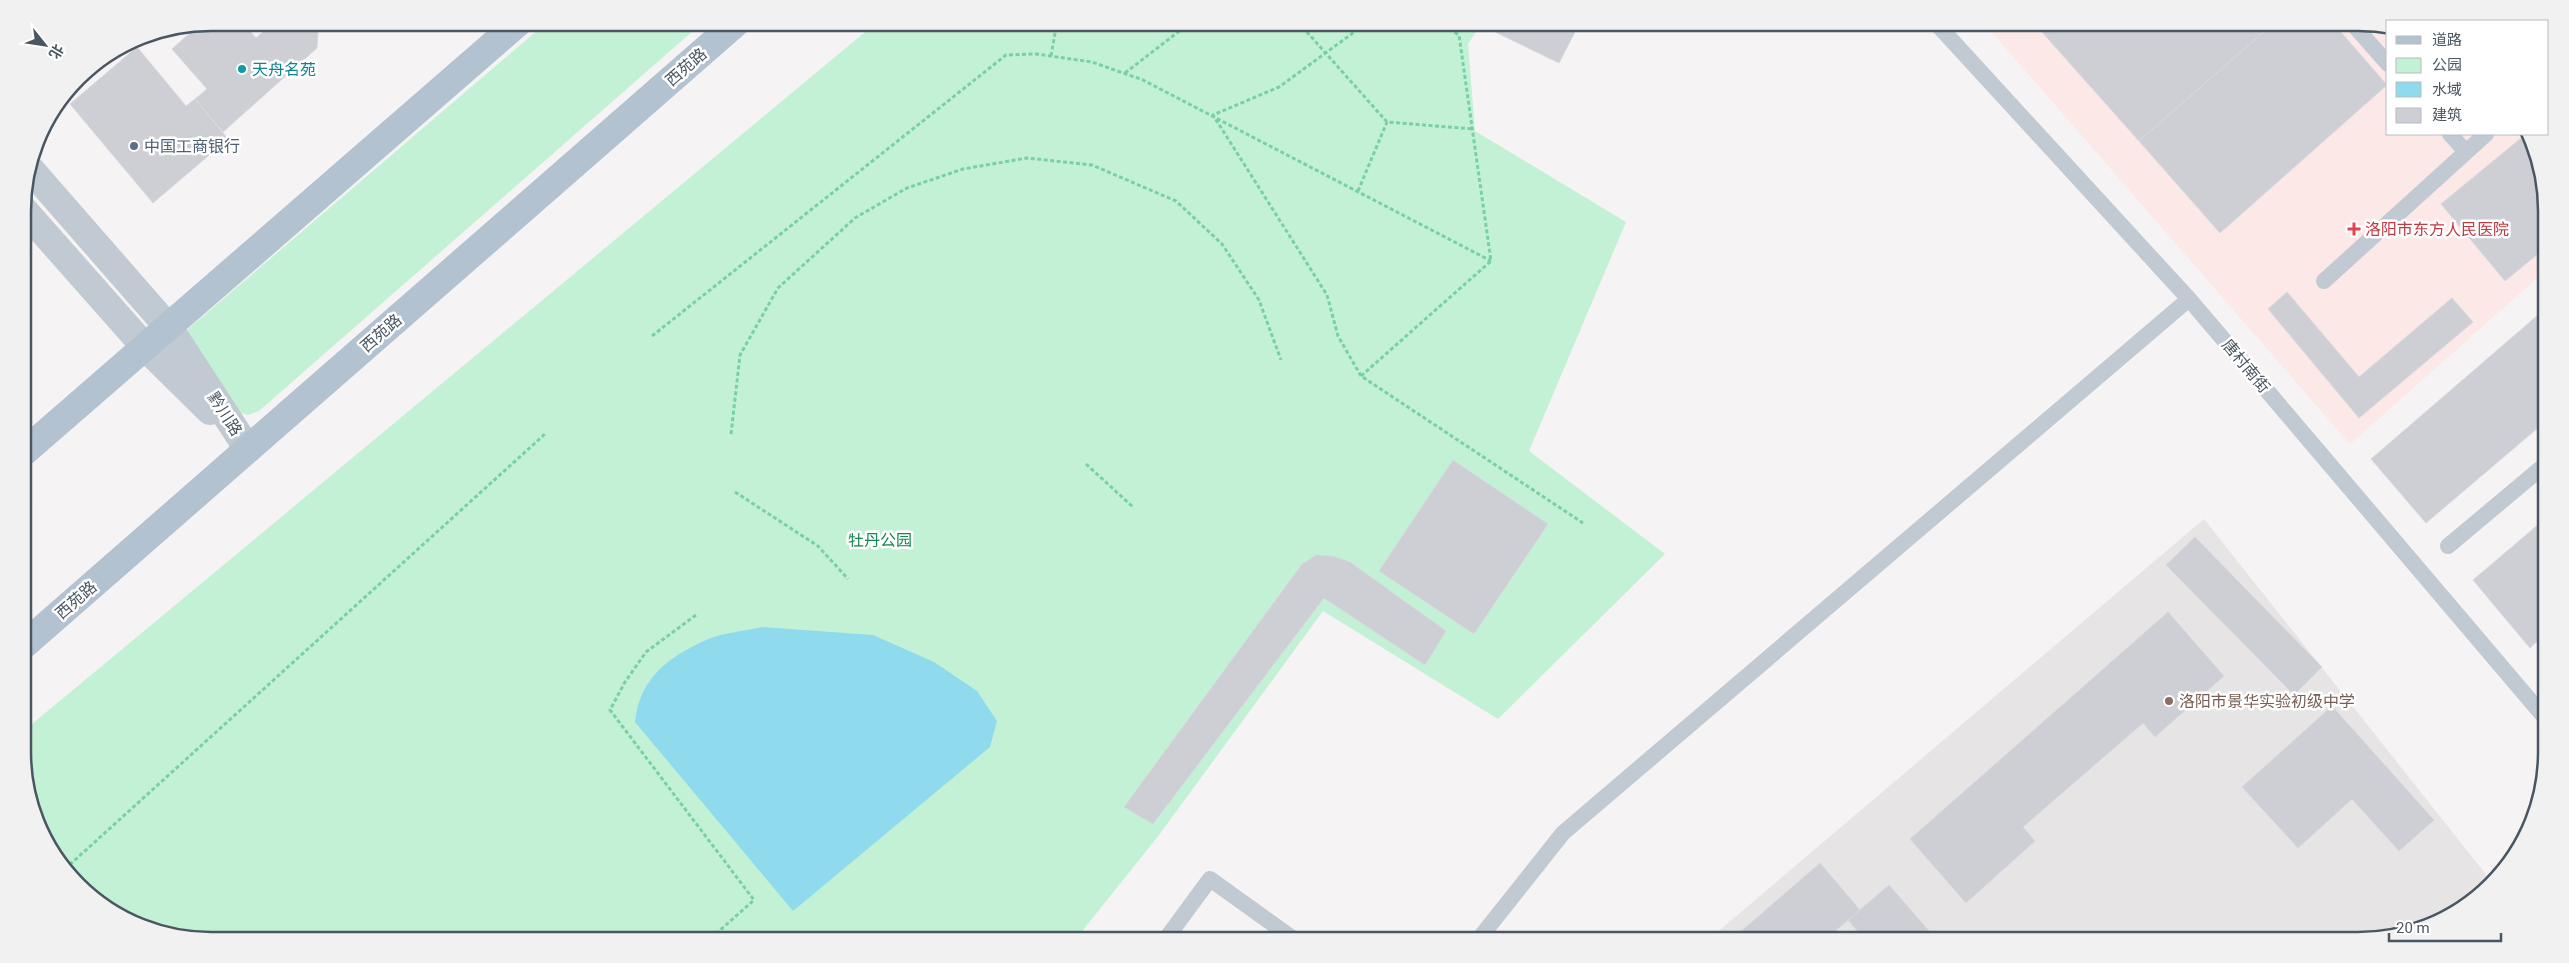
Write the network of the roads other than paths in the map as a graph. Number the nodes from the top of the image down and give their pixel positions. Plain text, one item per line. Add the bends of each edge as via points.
1 (509, 31) edge
2 (727, 31) edge
3 (1943, 31) edge
4 (2359, 31) edge
5 (2386, 62) edge
6 (2451, 135) edge
7 (2485, 135) edge
8 (2466, 152) junction
9 (35, 175) edge
10 (31, 217) edge
11 (2324, 281) dead end
12 (2189, 299) junction
13 (168, 328) junction
14 (144, 347) junction
15 (31, 446) edge
16 (248, 449) junction
17 (2538, 471) edge
18 (2448, 546) dead end
19 (31, 639) edge
20 (2538, 710) edge
21 (1171, 932) edge
22 (1284, 932) edge
23 (1484, 932) edge

1 - 13 main road
2 - 16 main road, 西苑路
3 - 12 lane, 唐村南街
4 - 5 lane
6 - 8 lane
7 - 8 lane
8 - 11 lane
9 - 13 street, 黔川路
10 - 14 street, 黔川路
12 - 20 lane, 唐村南街
12 - 23 lane via 1563,833
13 - 14 main road
13 - 16 street, 黔川路
14 - 15 main road
14 - 16 street, 黔川路
16 - 19 main road, 西苑路
17 - 18 lane
21 - 22 lane via 1210,879

